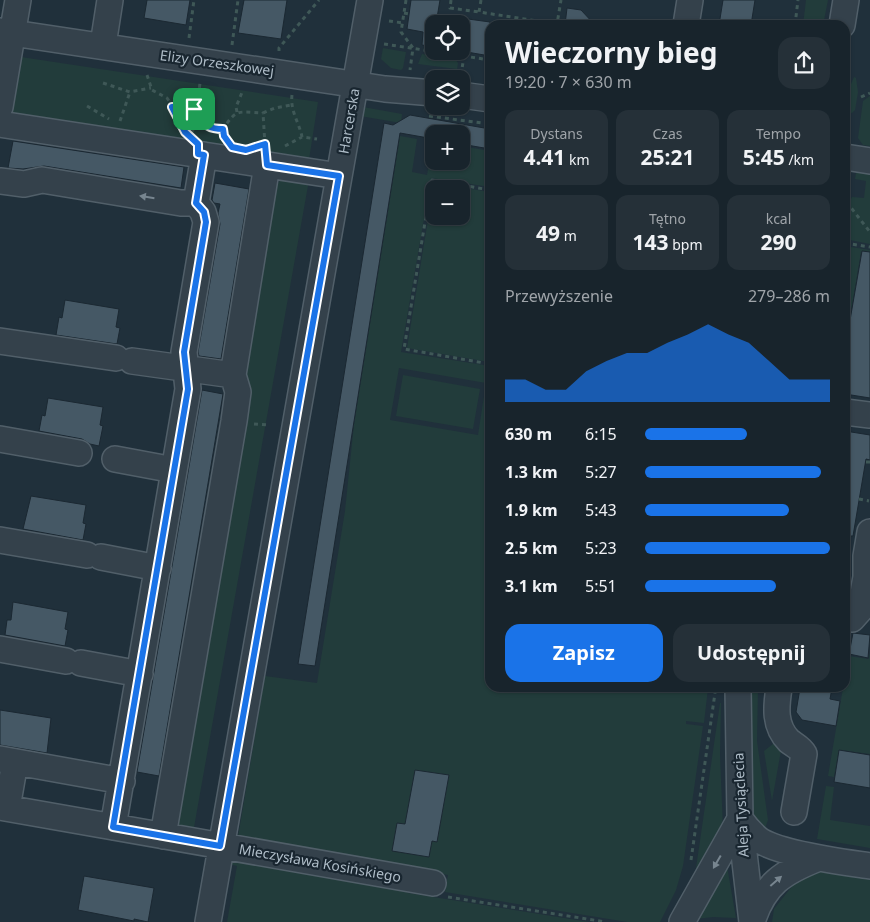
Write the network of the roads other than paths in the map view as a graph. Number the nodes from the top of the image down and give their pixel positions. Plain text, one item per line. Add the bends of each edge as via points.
1 (18, 0) edge
2 (110, 0) edge
3 (370, 0) edge
4 (690, 0) edge
5 (846, 0) edge
6 (687, 20) edge
7 (843, 20) edge
8 (6, 32) edge
9 (103, 46) junction
10 (356, 84) junction
11 (470, 90) edge
12 (485, 97) edge
13 (425, 103) edge
14 (0, 107) edge
15 (0, 124) edge
16 (264, 152) junction
17 (204, 155) junction
18 (850, 158) edge
19 (870, 161) edge
20 (339, 176) junction
21 (0, 181) edge
22 (196, 203) junction
23 (0, 341) edge
24 (186, 368) junction
25 (233, 375) junction
26 (850, 413) edge
27 (870, 415) edge
28 (0, 439) edge
29 (79, 453) dead end
30 (115, 459) dead end
31 (174, 470) junction
32 (870, 532) edge
33 (0, 540) edge
34 (158, 568) junction
35 (850, 619) edge
36 (0, 649) edge
37 (140, 674) junction
38 (738, 692) edge
39 (778, 692) edge
40 (8, 761) edge
41 (122, 781) junction
42 (4, 808) edge
43 (794, 812) dead end
44 (740, 819) junction
45 (113, 827) junction
46 (162, 836) junction
47 (220, 846) junction
48 (819, 858) junction
49 (870, 866) edge
50 (433, 883) road end
51 (208, 922) edge
52 (682, 922) edge
53 (752, 922) edge

1 - 8 street
2 - 9 street
3 - 10 street, Harcerska
4 - 6 street
5 - 7 street
8 - 9 street, Elizy Orzeszkowej
8 - 14 street
9 - 10 street, Elizy Orzeszkowej
10 - 13 street, Elizy Orzeszkowej
10 - 20 street, Harcerska
11 - 12 street
15 - 17 street
16 - 17 street
16 - 20 street
16 - 25 street
17 - 22 street
18 - 19 street
20 - 47 street, Harcerska
22 -> 21 street via 42,180 24,184
22 - 24 street via 204,212 206,222 184,352
23 - 24 street
24 - 25 street
24 - 31 street via 188,389
25 - 46 street via 238,392 234,421
26 - 27 street
28 - 29 street
30 - 31 street
31 - 34 street
32 - 35 street via 860,610
33 - 34 street
34 - 37 street
36 - 37 street
37 - 41 street
38 - 44 street, Aleja Tysiąclecia
39 - 43 street via 776,706 779,725 786,737 804,754
40 - 41 street
40 - 42 street
41 - 45 street
42 - 45 street, Mieczysława Kosińskiego
44 - 48 street via 765,842
44 -> 52 street
44 - 53 street, Aleja Tysiąclecia
45 - 46 street, Mieczysława Kosińskiego
46 - 47 street, Mieczysława Kosińskiego
47 - 50 street, Mieczysława Kosińskiego
47 - 51 street, Harcerska
48 - 49 street
53 -> 48 street via 762,898 778,878

